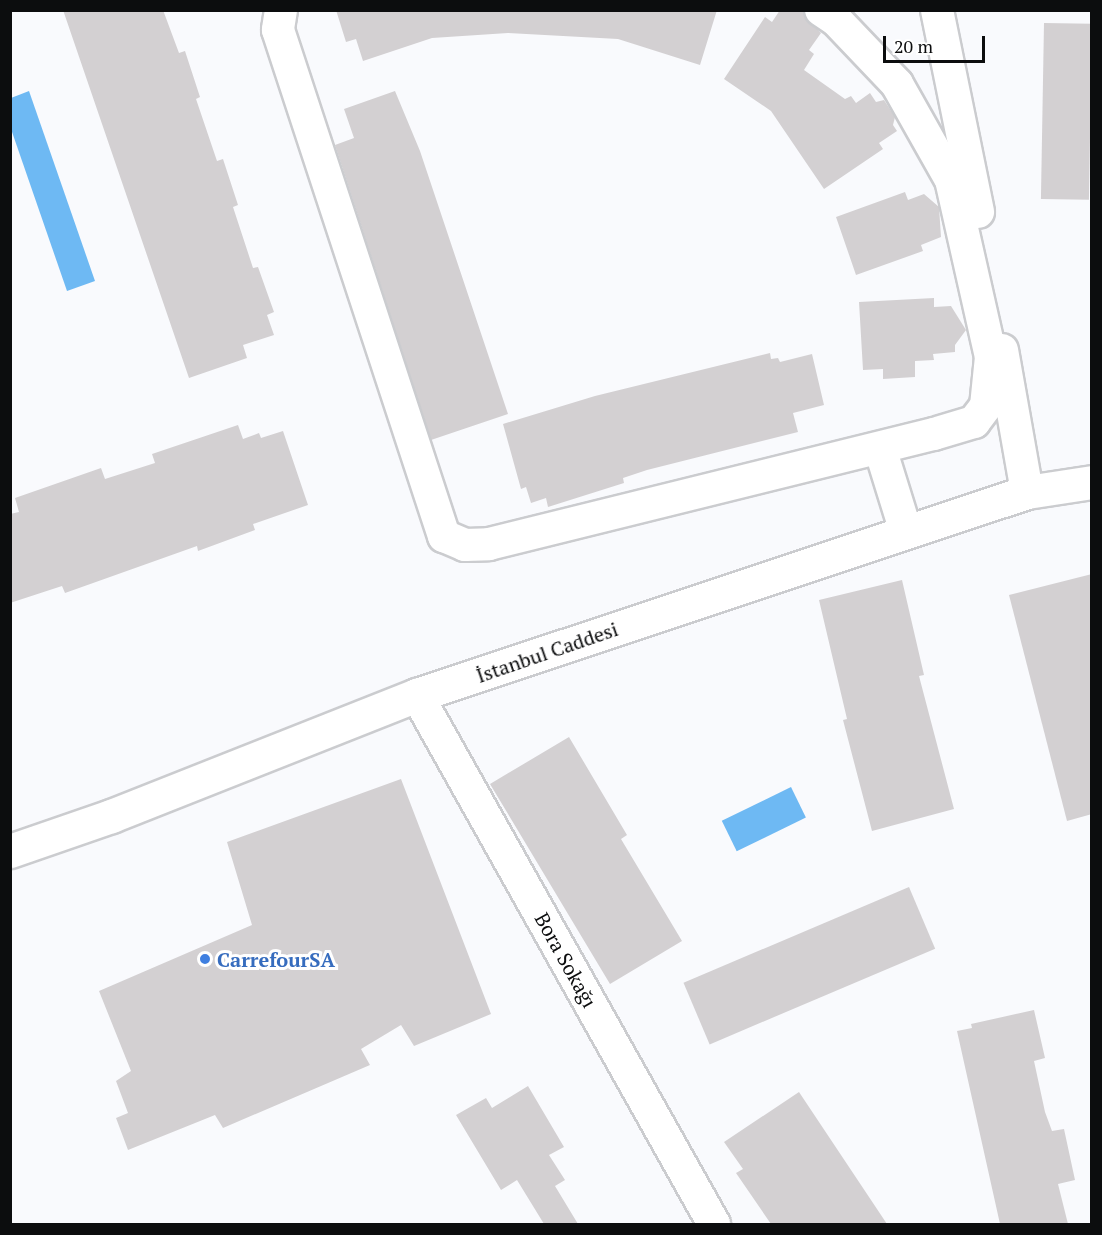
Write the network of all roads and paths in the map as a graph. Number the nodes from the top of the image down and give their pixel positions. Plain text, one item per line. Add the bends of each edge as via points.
1 (281, 10) edge
2 (821, 10) edge
3 (937, 10) edge
4 (880, 448) junction
5 (1092, 482) edge
6 (1027, 492) junction
7 (906, 532) junction
8 (417, 695) junction
9 (10, 851) edge
10 (714, 1224) edge

1 - 4 street via 278,30 444,536 465,545 489,543
2 - 4 street via 836,20 897,84 951,180 991,357 986,406 974,422
3 - 6 street via 973,182
4 - 7 street
5 - 6 main road, İstanbul Caddesi
6 - 7 main road, İstanbul Caddesi
7 - 8 main road, İstanbul Caddesi
8 - 9 main road, İstanbul Caddesi via 111,816
8 - 10 street, Bora Sokağı

